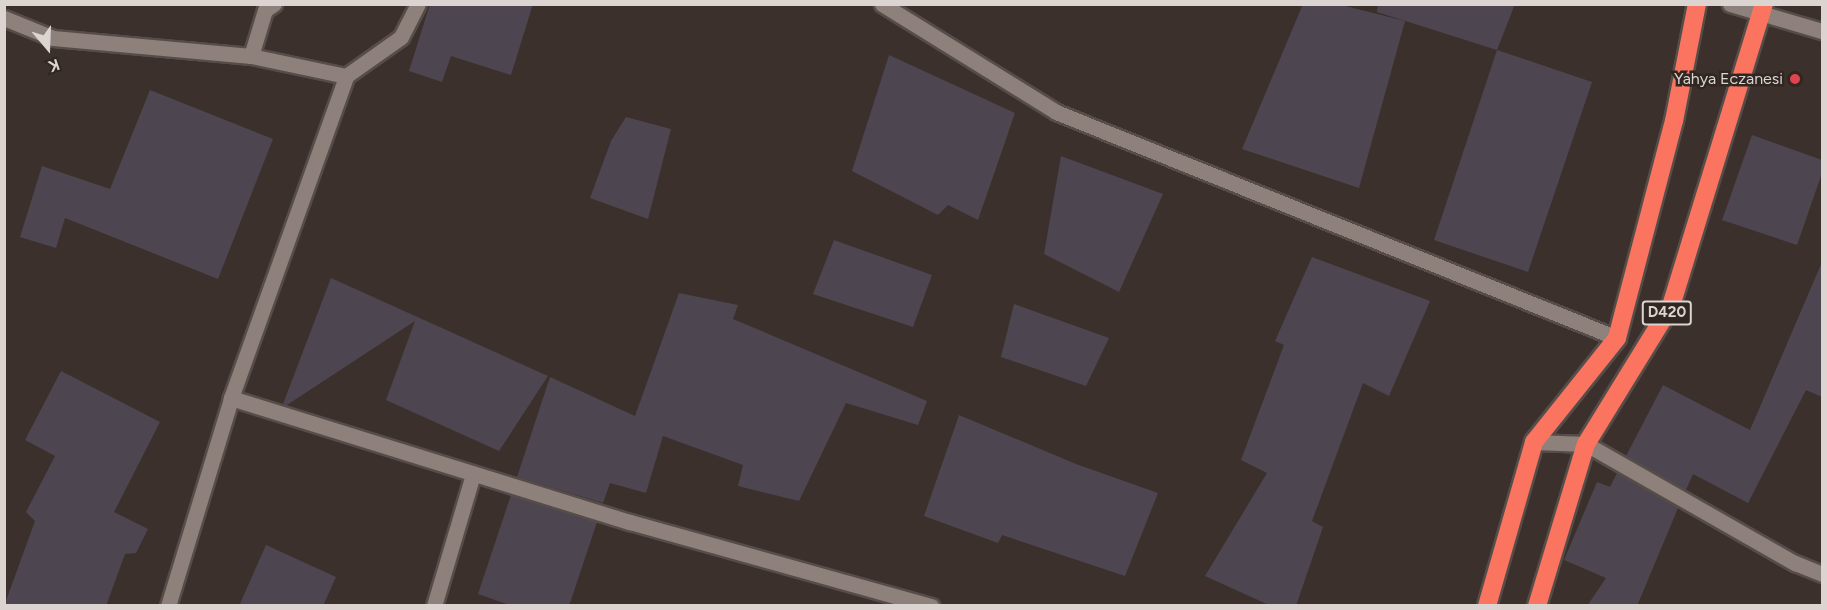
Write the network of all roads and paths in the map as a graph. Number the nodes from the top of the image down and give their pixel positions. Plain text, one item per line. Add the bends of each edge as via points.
1 (274, 4) edge
2 (417, 4) edge
3 (882, 4) edge
4 (1697, 4) edge
5 (1730, 4) edge
6 (1764, 9) edge
7 (4, 18) edge
8 (1822, 31) edge
9 (251, 56) junction
10 (346, 76) junction
11 (1617, 338) junction
12 (231, 399) junction
13 (1534, 442) junction
14 (1586, 444) junction
15 (473, 474) junction
16 (1822, 574) edge
17 (168, 606) edge
18 (434, 606) edge
19 (931, 606) edge
20 (1486, 606) edge
21 (1537, 606) edge

1 - 9 street via 265,10
2 - 10 street via 401,37
3 - 11 street via 1056,112
4 - 11 highway, D420 via 1674,121
5 - 6 street
6 - 8 street
6 - 14 highway, D420 via 1671,306
7 - 9 street via 53,39
9 - 10 street
10 - 12 street
11 - 13 highway, D420
12 - 15 street
12 - 17 street
13 - 14 street
13 - 20 highway, D420
14 - 16 street
14 - 21 highway, D420
15 - 18 street
15 - 19 street

